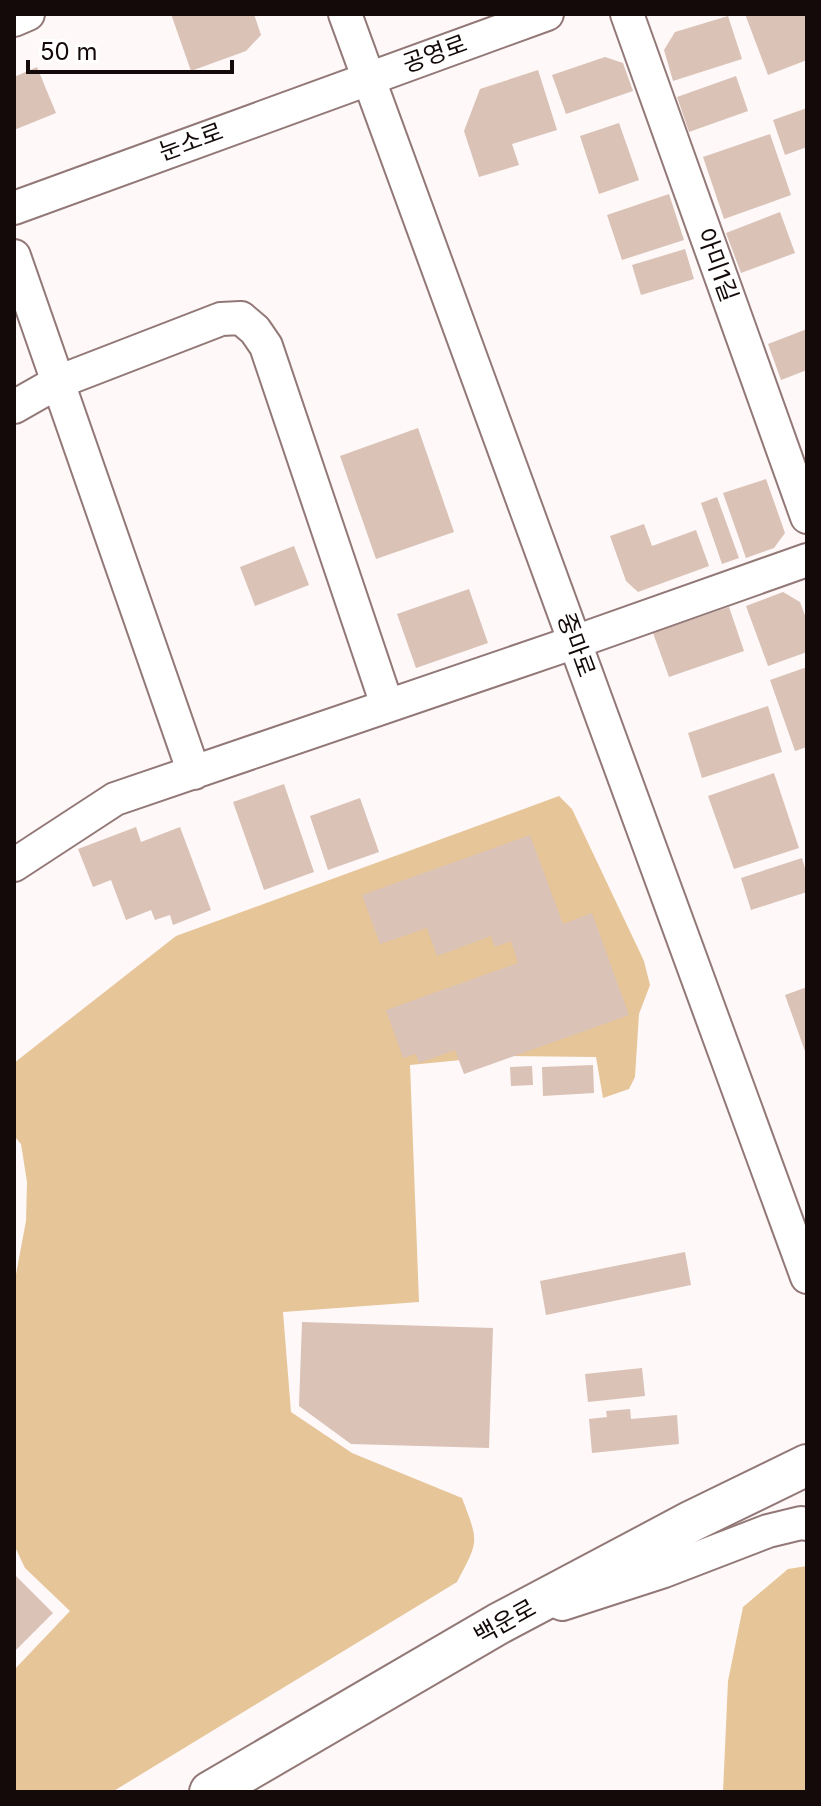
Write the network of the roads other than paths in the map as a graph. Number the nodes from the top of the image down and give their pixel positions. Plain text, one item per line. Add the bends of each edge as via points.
1 (28, 14) edge
2 (345, 14) edge
3 (547, 14) edge
4 (627, 14) edge
5 (14, 20) edge
6 (368, 78) junction
7 (14, 208) edge
8 (14, 256) edge
9 (58, 382) junction
10 (14, 407) edge
11 (807, 517) edge
12 (807, 560) edge
13 (575, 642) junction
14 (387, 705) junction
15 (194, 773) junction
16 (14, 865) edge
17 (804, 1258) edge
18 (807, 1465) edge
19 (807, 1524) edge
20 (498, 1624) junction
21 (210, 1792) edge

1 - 5 street
2 - 6 street, 중마로
3 - 6 street, 공영로
4 - 11 street, 아미1길
6 - 7 street, 눈소로
6 - 13 street, 중마로
8 - 9 street
9 - 10 street
9 - 14 street via 221,319 241,318 255,330 266,346
9 - 15 street
12 - 13 street
13 - 14 street
13 - 17 street, 중마로
14 - 15 street
15 - 16 street via 115,799
18 - 20 main road, 백운로
19 - 20 street via 768,1531
20 - 21 main road, 백운로

